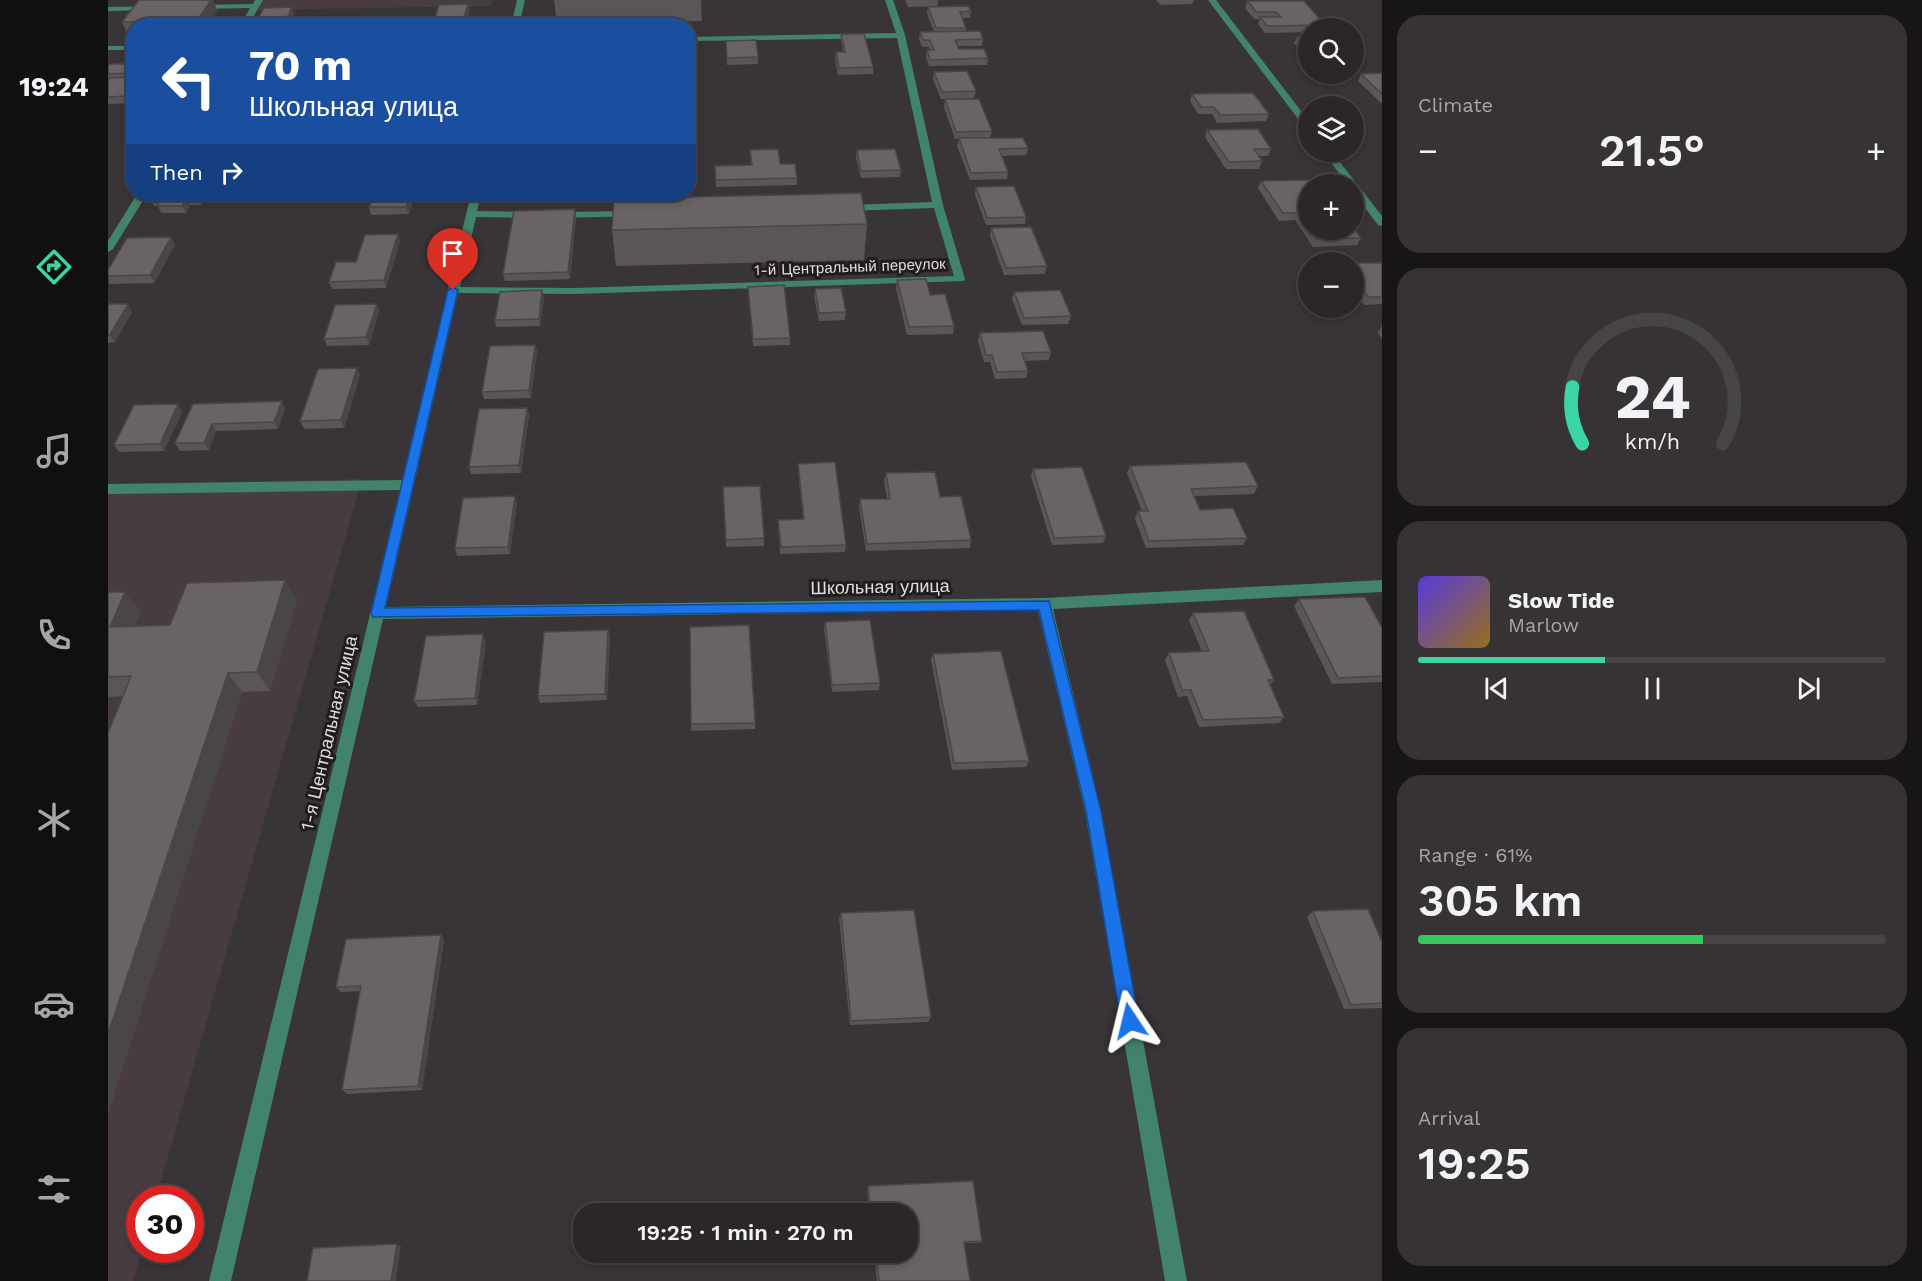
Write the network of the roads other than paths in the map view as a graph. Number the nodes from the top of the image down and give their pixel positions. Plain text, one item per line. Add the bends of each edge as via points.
1 (521, 0) edge
2 (890, 0) edge
3 (1212, 0) edge
4 (257, 3) edge
5 (165, 8) edge
6 (187, 8) edge
7 (108, 9) edge
8 (248, 18) edge
9 (517, 18) edge
10 (901, 35) junction
11 (696, 39) edge
12 (108, 48) edge
13 (126, 48) edge
14 (1298, 113) edge
15 (1335, 162) edge
16 (1344, 174) edge
17 (1364, 199) edge
18 (137, 201) edge
19 (474, 201) edge
20 (938, 205) junction
21 (831, 208) edge
22 (640, 213) edge
23 (471, 214) junction
24 (1382, 223) edge
25 (108, 249) edge
26 (453, 290) junction
27 (407, 485) junction
28 (108, 489) edge
29 (1382, 586) edge
30 (1044, 604) junction
31 (377, 613) junction
32 (220, 1281) edge
33 (1176, 1281) edge

1 - 9 street
2 - 10 street, 1-й Центральный переулок
3 - 14 street
4 - 6 street
4 - 8 street
5 - 7 street
10 - 11 street
10 - 20 street, 1-й Центральный переулок
12 - 13 street
15 - 16 street
17 - 24 street
18 - 25 street
19 - 23 street, 1-я Центральная улица
20 - 21 street
20 - 26 street, 1-й Центральный переулок via 960,279 574,291
22 - 23 street
23 - 26 street, 1-я Центральная улица
26 - 27 street, 1-я Центральная улица
27 - 28 street
27 - 31 street, 1-я Центральная улица
29 - 30 street, Школьная улица
30 - 31 street, Школьная улица
30 - 33 street via 1093,811
31 - 32 street, 1-я Центральная улица

